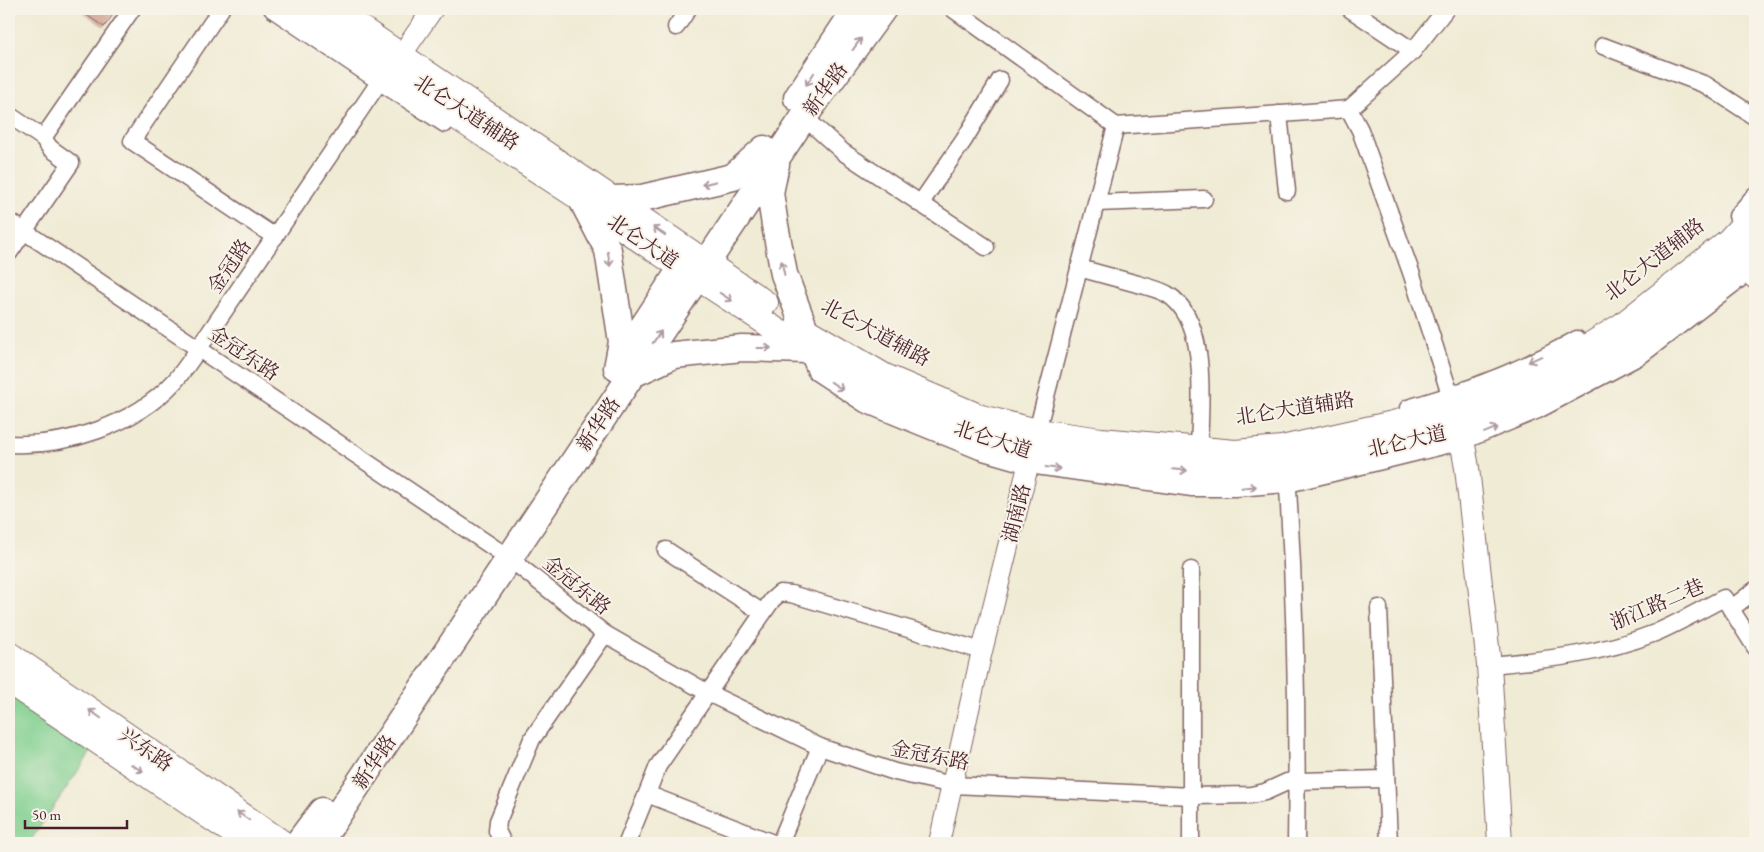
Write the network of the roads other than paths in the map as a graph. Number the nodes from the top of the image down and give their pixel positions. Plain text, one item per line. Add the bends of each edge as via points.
1 (132, 9) edge
2 (221, 9) edge
3 (272, 9) edge
4 (292, 9) edge
5 (333, 9) edge
6 (353, 9) edge
7 (433, 9) edge
8 (688, 9) edge
9 (856, 9) edge
10 (883, 9) edge
11 (953, 9) edge
12 (1350, 9) edge
13 (1446, 9) edge
14 (676, 27) dead end
15 (1603, 46) dead end
16 (405, 50) junction
17 (1412, 52) junction
18 (383, 77) junction
19 (1000, 80) dead end
20 (1349, 110) junction
21 (1279, 114) junction
22 (9, 115) edge
23 (804, 117) junction
24 (1755, 117) edge
25 (1116, 126) junction
26 (43, 138) junction
27 (771, 153) junction
28 (1287, 191) dead end
29 (1755, 196) edge
30 (612, 199) junction
31 (1204, 199) dead end
32 (1096, 203) junction
33 (920, 204) junction
34 (588, 211) junction
35 (1755, 211) edge
36 (9, 222) edge
37 (24, 231) junction
38 (275, 237) junction
39 (1755, 244) edge
40 (986, 247) dead end
41 (9, 253) edge
42 (695, 265) junction
43 (1079, 268) junction
44 (1750, 269) edge
45 (804, 332) junction
46 (199, 348) junction
47 (624, 371) junction
48 (1457, 418) junction
49 (1034, 442) junction
50 (9, 444) edge
51 (1199, 445) junction
52 (1287, 476) junction
53 (666, 550) dead end
54 (503, 554) junction
55 (1191, 570) dead end
56 (1755, 590) edge
57 (1379, 608) dead end
58 (1731, 609) junction
59 (763, 613) junction
60 (605, 634) junction
61 (1755, 647) edge
62 (982, 651) junction
63 (9, 654) edge
64 (1489, 664) junction
65 (9, 682) edge
66 (708, 692) junction
67 (820, 747) junction
68 (1386, 778) junction
69 (1297, 781) junction
70 (953, 785) junction
71 (647, 794) junction
72 (1192, 796) junction
73 (248, 843) edge
74 (283, 843) edge
75 (298, 843) edge
76 (319, 843) edge
77 (503, 843) edge
78 (627, 843) edge
79 (773, 843) edge
80 (780, 843) edge
81 (939, 843) edge
82 (1191, 843) edge
83 (1296, 843) edge
84 (1389, 843) edge
85 (1500, 843) edge

1 - 26 street
2 - 38 street via 132,141
3 - 18 street
4 - 18 main road, 北仑大道
5 - 16 main road, 北仑大道
6 - 16 street, 北仑大道辅路
7 - 16 street
8 - 14 street
9 -> 27 main road, 新华路
23 -> 10 main road, 新华路
11 - 25 street
12 - 17 street
13 - 17 street
15 - 24 street via 1706,85
16 - 30 main road, 北仑大道
17 - 20 street
18 - 34 main road, 北仑大道
18 - 38 street, 金冠路
19 - 33 street
20 - 21 street
20 - 48 street via 1360,130 1408,266
21 - 25 street
21 - 28 street
22 - 26 street
23 - 27 main road, 新华路
23 - 33 street via 843,152
25 - 32 street, 湖南路
26 - 37 street via 50,148 71,163
27 -> 30 main road via 733,177 642,198
27 - 42 main road, 新华路
45 -> 27 main road via 784,274 773,217
29 -> 48 street, 北仑大道辅路 via 1721,234 1616,316
42 -> 30 main road, 北仑大道
31 - 32 street
32 - 43 street, 湖南路
33 - 40 street
34 - 42 main road, 北仑大道 via 644,243
34 -> 47 main road via 608,250
35 - 48 main road, 北仑大道 via 1728,241 1622,325
36 - 37 street, 金冠东路
37 - 41 street
37 - 46 street, 金冠东路
38 - 46 street, 金冠路
39 - 44 main road, 北仑大道
42 -> 45 main road, 北仑大道
42 - 45 main road, 北仑大道 via 746,290
42 - 47 main road, 新华路 via 652,312
43 - 49 street, 湖南路
43 - 51 street via 1167,294 1189,319 1197,347
48 -> 44 main road, 北仑大道 via 1534,398 1586,373
47 -> 45 main road via 674,355 742,348
45 - 49 main road, 北仑大道 via 885,376
45 -> 49 street via 816,372 865,404 980,451
46 - 50 street, 金冠路 via 173,382 131,415 79,437 27,445
46 - 54 street, 金冠东路
47 - 54 main road, 新华路
48 - 51 main road, 北仑大道 via 1389,424 1282,448 1235,452
48 - 52 main road, 北仑大道
48 - 64 main road
49 - 51 main road, 北仑大道 via 1101,440
49 -> 52 main road, 北仑大道 via 1110,464
49 - 62 street, 湖南路
52 - 69 street via 1292,551
53 - 59 street
54 - 60 street, 金冠东路
54 - 75 main road, 新华路
54 - 76 main road, 新华路
55 - 72 street
56 - 58 street
57 - 68 street
58 - 61 street, 浙江路二巷
58 - 64 street, 浙江路二巷 via 1724,598 1656,632 1613,647 1569,656
59 - 62 street via 780,593 790,594
59 - 66 street
60 - 66 street, 金冠东路
60 - 77 street via 532,739 498,821 497,831
62 - 70 street, 湖南路
74 -> 63 main road, 兴东路
64 - 85 main road
65 -> 73 main road, 兴东路
66 - 67 street, 金冠东路
66 - 71 street via 658,766
67 - 70 street, 金冠东路 via 895,772
67 - 80 street
68 - 69 street, 金冠东路
68 - 84 street
69 - 72 street, 金冠东路 via 1251,795
69 - 83 street
70 - 72 street, 金冠东路
70 - 81 street, 湖南路
71 - 78 street
71 - 79 street
72 - 82 street

